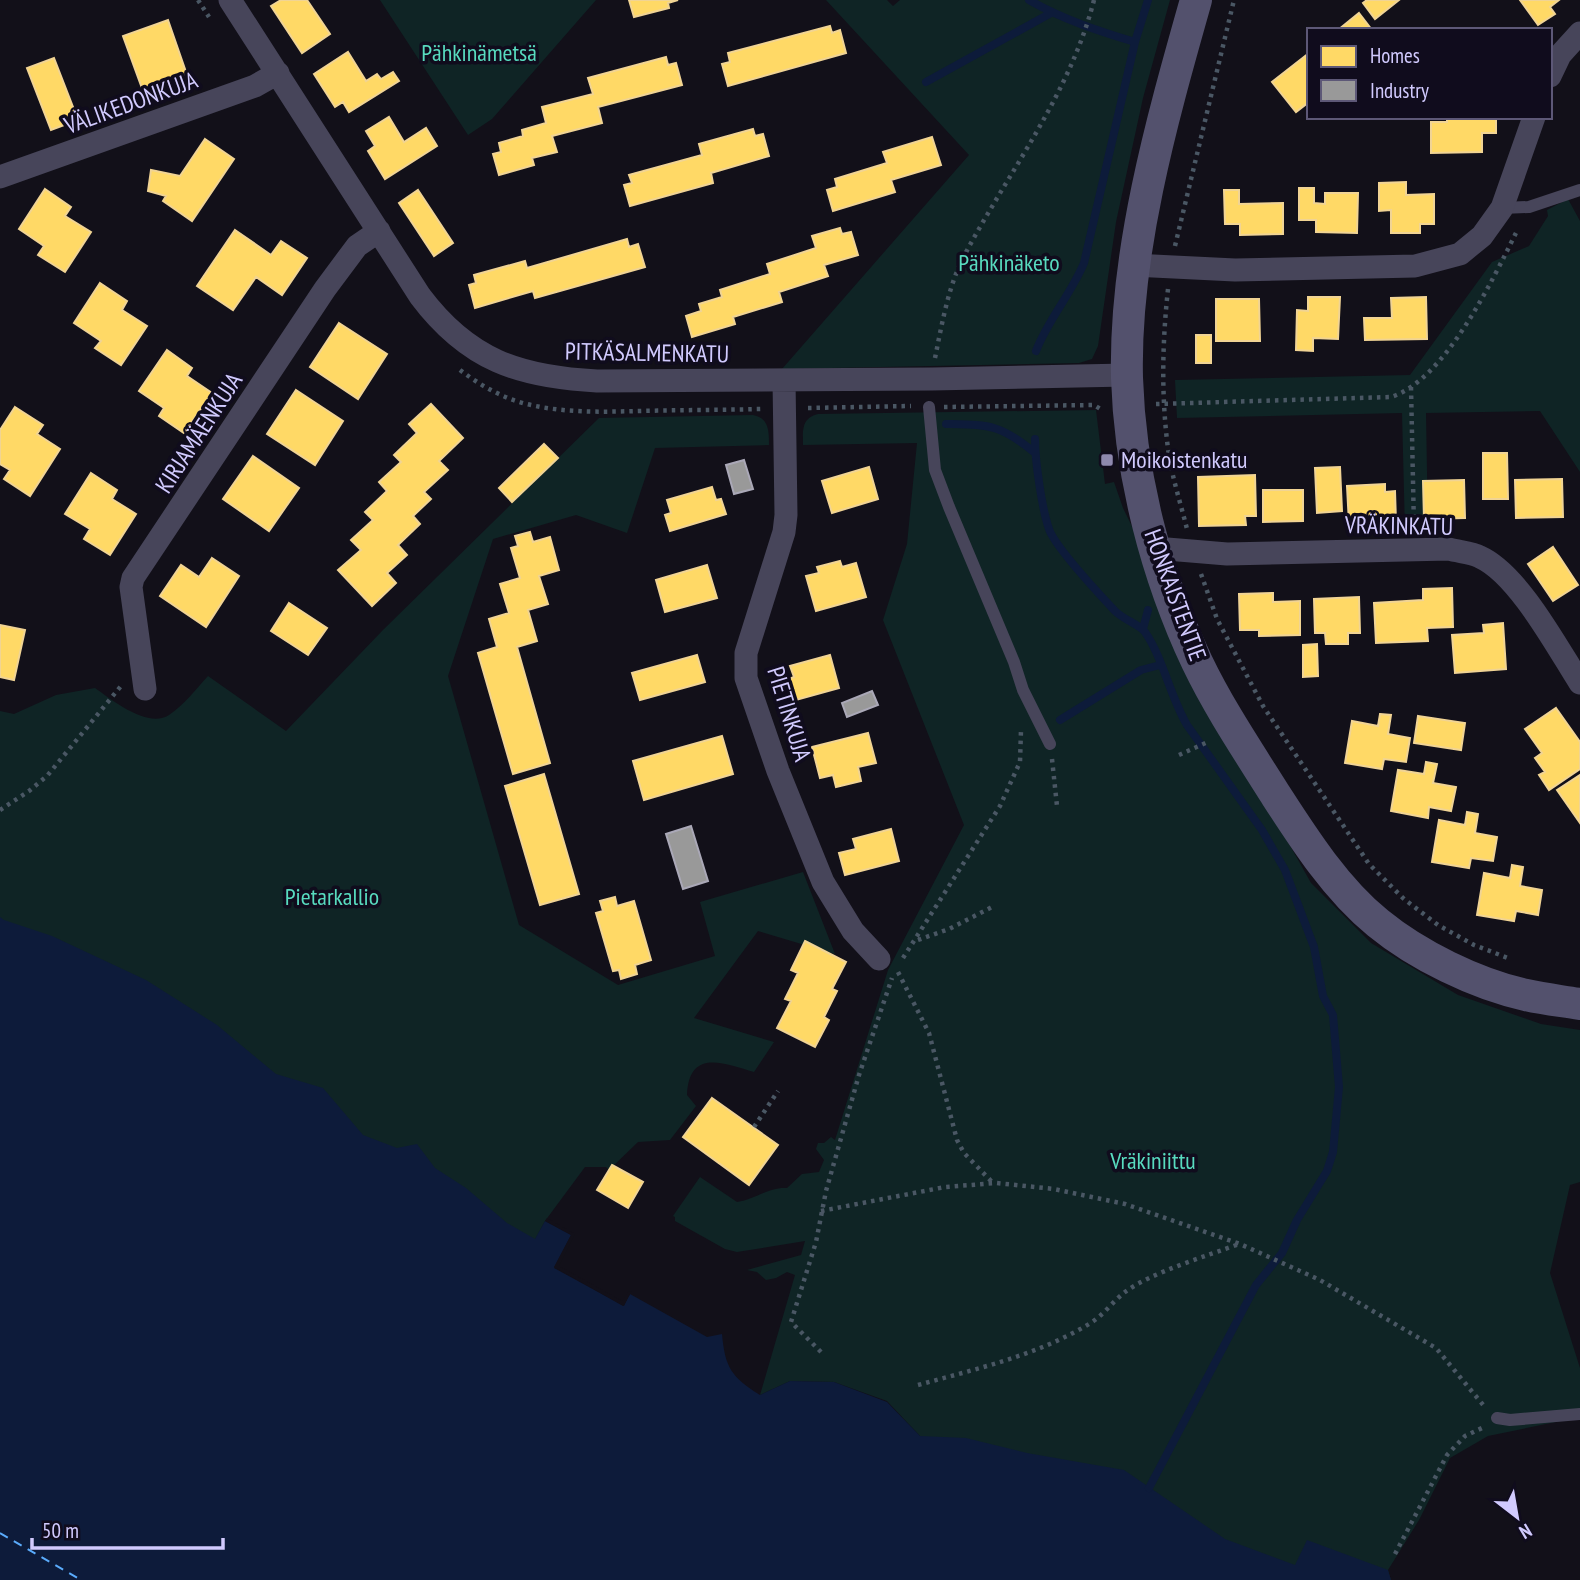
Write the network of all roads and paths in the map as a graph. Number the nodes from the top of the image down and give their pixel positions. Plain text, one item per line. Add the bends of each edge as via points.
1 (230, 0) edge
2 (1094, 0) edge
3 (1196, 0) edge
4 (1580, 33) edge
5 (1552, 72) edge
6 (278, 73) junction
7 (1533, 119) edge
8 (0, 177) edge
9 (1580, 190) edge
10 (1529, 207) junction
11 (1502, 208) junction
12 (379, 231) junction
13 (1133, 265) junction
14 (934, 361) dead end
15 (1127, 375) junction
16 (784, 380) junction
17 (1411, 387) junction
18 (1164, 403) dead end
19 (929, 407) dead end
20 (1155, 548) junction
21 (1415, 550) junction
22 (141, 661) junction
23 (1580, 683) edge
24 (145, 689) dead end
25 (1023, 690) junction
26 (1050, 744) joint
27 (1057, 806) dead end
28 (0, 810) edge
29 (994, 906) dead end
30 (917, 940) junction
31 (887, 963) junction
32 (1580, 1004) edge
33 (778, 1091) dead end
34 (754, 1127) dead end
35 (993, 1183) junction
36 (821, 1211) junction
37 (1240, 1244) junction
38 (821, 1352) dead end
39 (918, 1385) dead end
40 (1580, 1415) edge
41 (1497, 1418) junction
42 (1395, 1554) dead end

1 - 6 street, PITKÄSALMENKATU
2 - 14 path via 1085,35 1045,119 963,258
3 - 13 street, HONKAISTENTIE via 1169,94
4 - 5 street
6 - 8 street, VÄLIKEDONKUJA via 255,86
6 - 12 street, PITKÄSALMENKATU
7 - 11 street
9 - 10 lane
10 - 11 lane
10 - 17 path via 1468,322 1438,362
11 - 13 street via 1482,236 1460,254 1415,266 1235,270
12 - 16 street, PITKÄSALMENKATU via 432,311 468,346 491,360 562,379
12 - 22 street, KIRJAMÄENKUJA via 357,246 325,289 133,578
13 - 15 street, HONKAISTENTIE
15 - 16 street, PITKÄSALMENKATU
15 - 20 street, HONKAISTENTIE via 1136,466
16 - 31 street, PIETINKUJA via 784,532 746,653 746,678 823,882 853,931
17 - 18 path via 1391,397
17 - 21 path
19 - 25 lane via 935,470
20 - 21 street, VRÄKINKATU via 1227,554
20 - 32 street, HONKAISTENTIE via 1198,662 1234,730 1334,878 1377,922 1429,958 1524,995
21 - 23 street, VRÄKINKATU via 1449,549 1480,556 1504,572
22 - 24 street, KIRJAMÄENKUJA
22 - 28 path via 47,776
25 - 26 lane
25 - 30 path via 1020,762 1000,806
26 - 27 path
29 - 30 path
30 - 31 path
31 - 35 path via 929,1033 957,1140
31 - 36 path
33 - 34 path
35 - 36 path via 945,1187
35 - 37 path via 1055,1189 1125,1204
36 - 38 path via 791,1322
37 - 39 path via 1127,1291 1091,1323 1049,1344
37 - 41 path via 1320,1280 1436,1348
40 - 41 lane
41 - 42 path via 1465,1436 1447,1455

